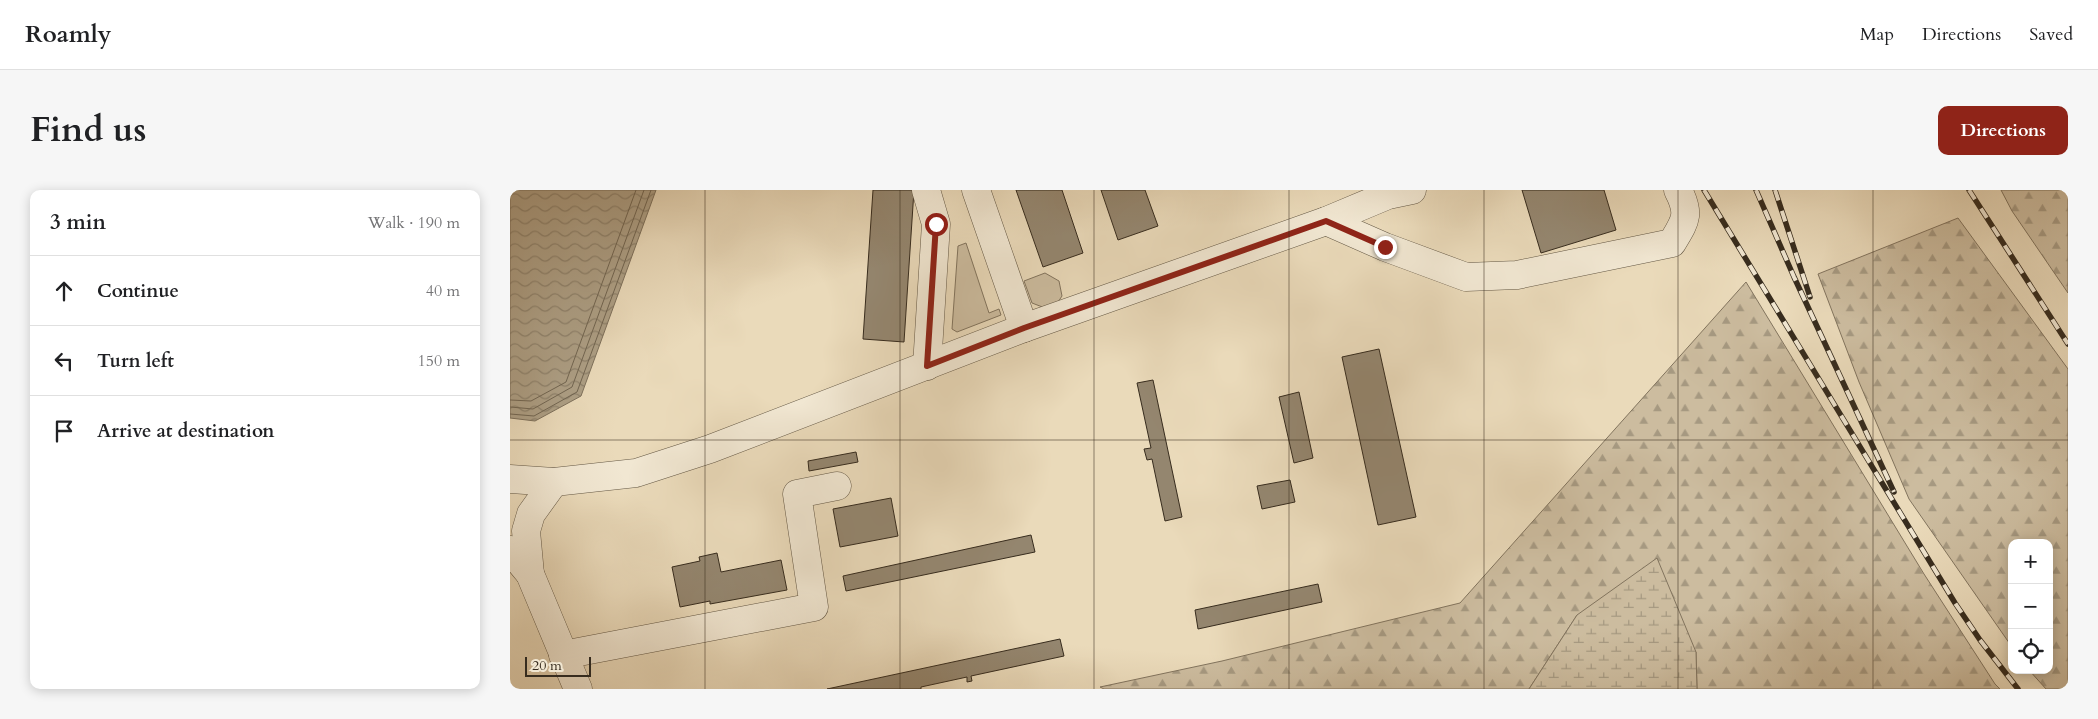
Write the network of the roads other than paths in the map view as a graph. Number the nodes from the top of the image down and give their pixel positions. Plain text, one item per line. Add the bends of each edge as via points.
1 (926, 190) edge
2 (976, 190) edge
3 (1678, 190) edge
4 (1397, 192) edge
5 (1326, 221) junction
6 (1024, 328) junction
7 (927, 366) junction
8 (510, 479) edge
9 (554, 482) junction
10 (837, 486) dead end
11 (510, 550) edge
12 (530, 574) junction
13 (564, 655) junction
14 (578, 689) edge

1 - 7 street via 936,224
2 - 6 street
3 - 5 street via 1684,202 1685,222 1672,243 1517,275 1466,277
4 - 5 street
5 - 6 street
6 - 7 street
7 - 9 street via 710,449 636,473
8 - 9 street
9 - 12 street via 531,514 526,531
10 - 13 street via 797,494 814,607
11 - 12 street
12 - 13 street
13 - 14 street

